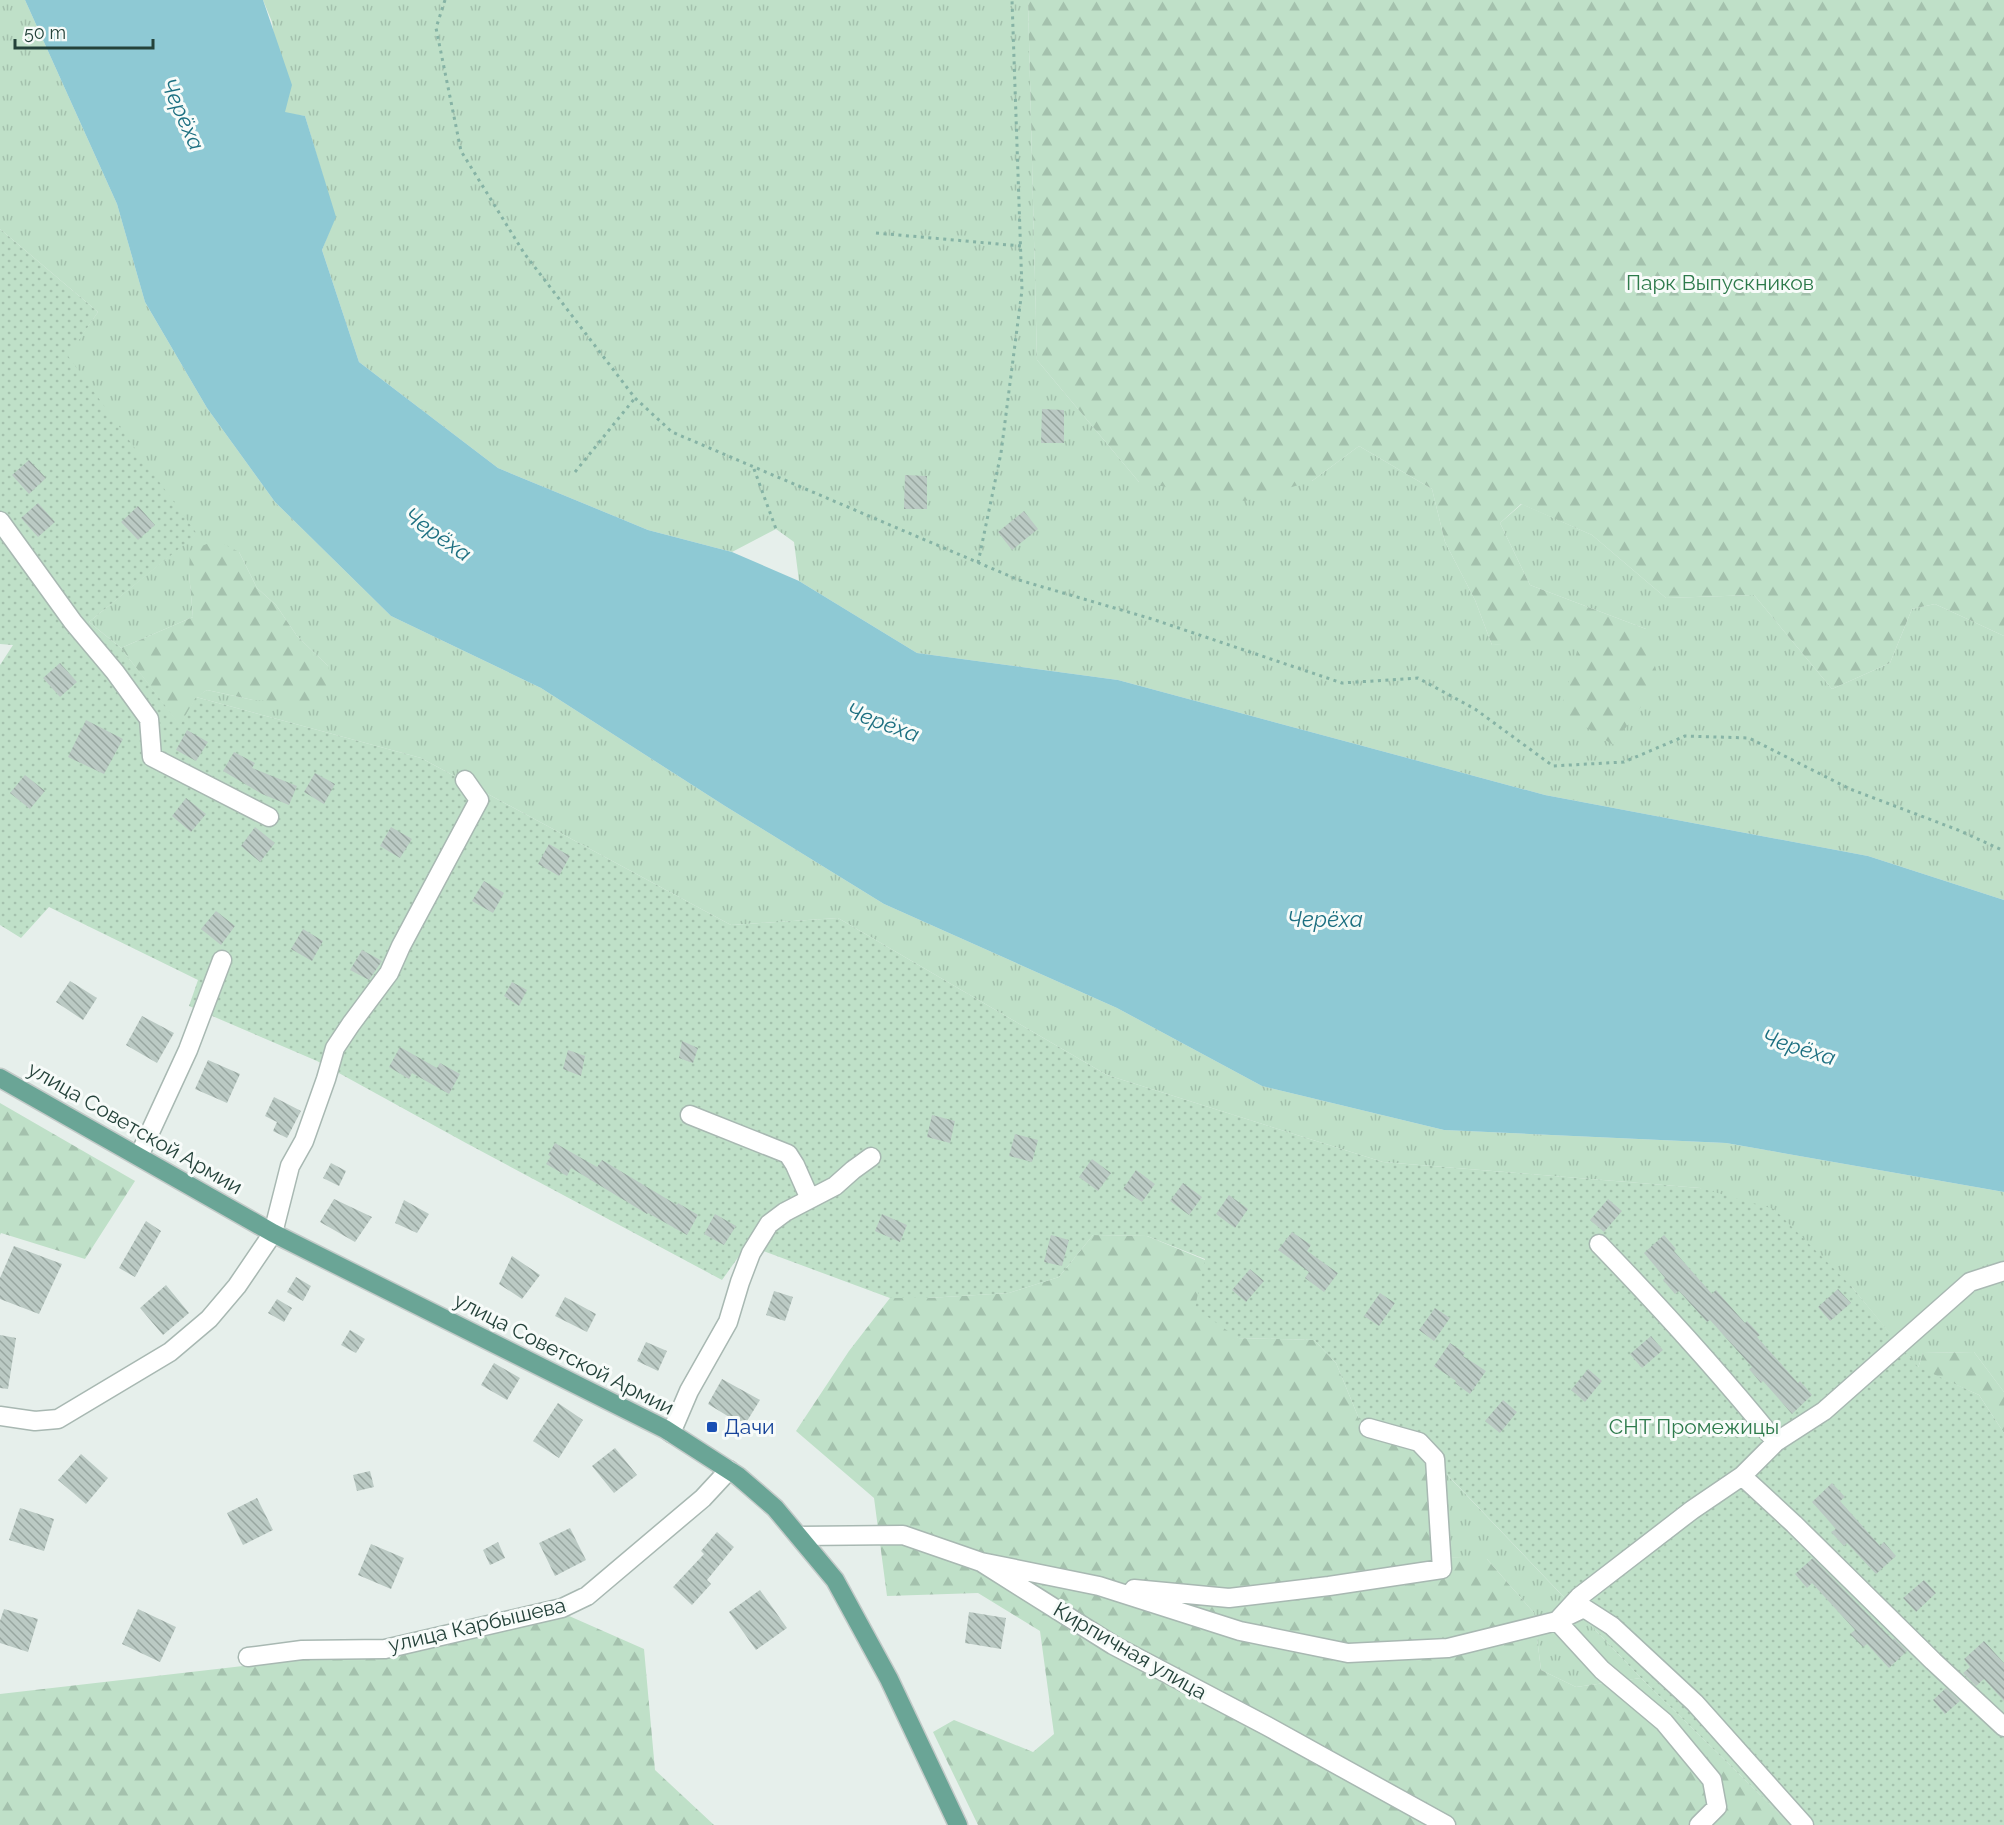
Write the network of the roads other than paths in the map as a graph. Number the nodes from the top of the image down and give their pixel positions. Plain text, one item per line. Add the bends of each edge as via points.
1 (0, 521) edge
2 (465, 780) dead end
3 (269, 817) dead end
4 (222, 960) dead end
5 (0, 1078) edge
6 (690, 1115) dead end
7 (139, 1156) junction
8 (871, 1157) dead end
9 (810, 1199) junction
10 (273, 1233) junction
11 (1599, 1244) dead end
12 (2004, 1271) edge
13 (0, 1416) edge
14 (1369, 1428) dead end
15 (671, 1433) junction
16 (1776, 1442) junction
17 (729, 1470) junction
18 (1742, 1476) junction
19 (799, 1536) junction
20 (981, 1562) junction
21 (1099, 1586) junction
22 (1557, 1621) junction
23 (248, 1657) dead end
24 (2004, 1727) edge
25 (958, 1825) edge
26 (1446, 1825) edge
27 (1699, 1825) edge
28 (1804, 1825) edge

1 - 3 street via 149,719 152,757
2 - 10 street via 478,800 389,973 336,1048 304,1141 290,1166
4 - 7 street via 188,1050
5 - 7 main road, улица Советской Армии
6 - 9 street via 788,1154
7 - 10 main road, улица Советской Армии
8 - 9 street via 835,1186
9 - 15 street via 769,1224 751,1253 728,1322 689,1391
10 - 13 street via 216,1311 170,1352 58,1419 35,1422
10 - 15 main road, улица Советской Армии
11 - 16 street via 1672,1319
12 - 16 street via 1970,1282 1824,1411
14 - 21 street via 1419,1442 1435,1459 1442,1569 1228,1598
15 - 17 main road, улица Советской Армии
16 - 18 street
17 - 19 main road, улица Советской Армии via 775,1508
17 - 23 street, улица Карбышева via 703,1498 587,1596 562,1608 385,1649 302,1650
18 - 22 street via 1579,1598
18 - 24 street
19 - 20 street, Кирпичная улица via 903,1535
19 - 25 main road, улица Советской Армии via 835,1580 889,1679
20 - 21 street
20 - 26 street, Кирпичная улица via 1113,1645
21 - 22 street via 1240,1631 1348,1653 1448,1648
22 - 27 street via 1602,1670 1664,1722 1712,1780 1718,1807
22 - 28 street via 1584,1608 1612,1626 1695,1703

